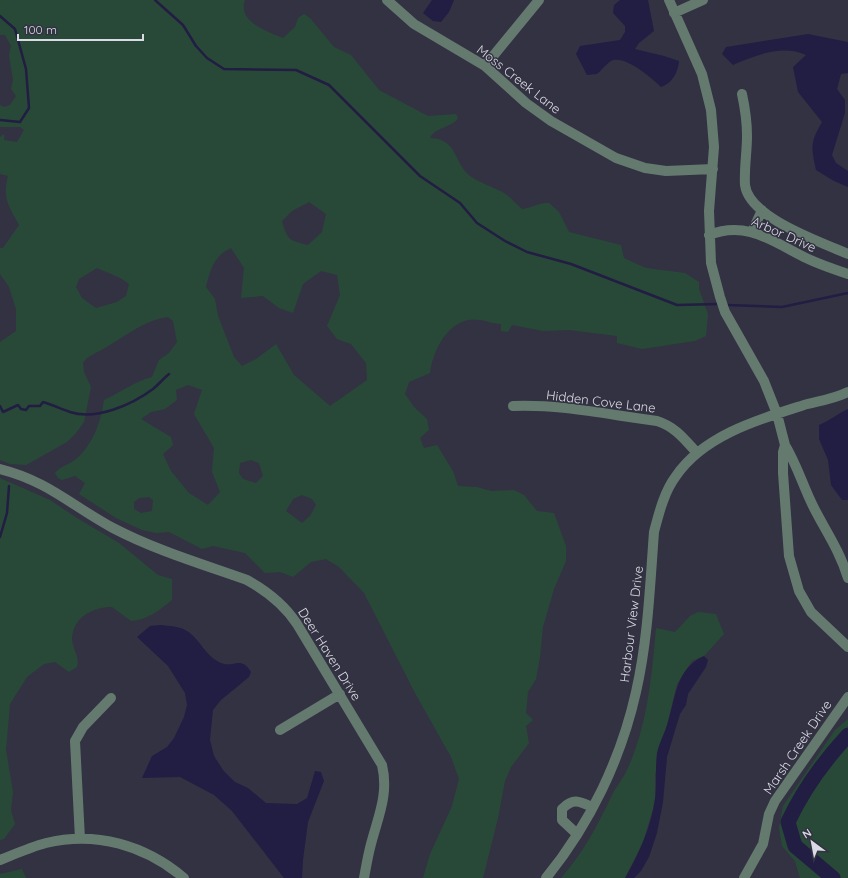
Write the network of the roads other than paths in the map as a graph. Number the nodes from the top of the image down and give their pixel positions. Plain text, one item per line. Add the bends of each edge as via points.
1 (387, 0) edge
2 (539, 0) edge
3 (669, 0) edge
4 (703, 0) edge
5 (674, 13) junction
6 (485, 66) junction
7 (742, 94) dead end
8 (713, 169) junction
9 (762, 210) junction
10 (752, 232) junction
11 (709, 235) junction
12 (848, 254) edge
13 (848, 274) edge
14 (848, 392) edge
15 (513, 406) dead end
16 (777, 414) junction
17 (785, 445) junction
18 (697, 453) junction
19 (0, 469) edge
20 (848, 578) edge
21 (848, 647) edge
22 (340, 694) junction
23 (848, 697) edge
24 (110, 698) dead end
25 (280, 730) dead end
26 (592, 808) junction
27 (578, 834) junction
28 (80, 838) junction
29 (0, 860) edge
30 (184, 878) edge
31 (364, 878) edge
32 (546, 878) edge
33 (744, 878) edge

1 - 6 street, Moss Creek Lane via 420,28
2 - 6 street
3 - 5 street
4 - 5 street
5 - 8 street via 698,62 706,86 714,135
6 - 8 street, Moss Creek Lane via 526,103 551,121 616,158 638,166 666,171
7 - 9 street via 747,135 745,184 750,198
8 - 11 street
9 - 10 street
9 - 12 street via 792,229
10 - 11 street, Arbor Drive via 731,229
10 - 13 street, Arbor Drive via 806,258
11 - 16 street via 720,297 764,381
14 - 16 street, Harbour View Drive
15 - 18 street, Hidden Cove Lane via 563,408 658,421 679,432
16 - 17 street
16 - 18 street, Harbour View Drive via 735,430
17 - 20 street via 813,507 832,537
17 - 21 street via 783,473 789,556 799,591 811,612
18 - 26 street, Harbour View Drive via 684,465 670,485 658,518 654,532 645,636 636,691 617,754
19 - 22 street, Deer Haven Drive via 43,484 133,538 247,580 262,588 292,617
22 - 25 street
22 - 31 street, Deer Haven Drive via 377,755 384,776 384,798
23 - 33 street, Marsh Creek Drive via 775,801 769,814 764,844
24 - 28 street via 75,741
26 - 27 street, Harbour View Drive
26 - 27 street via 579,801 572,801 562,809 562,820
27 - 32 street, Harbour View Drive
28 - 29 street via 44,844
28 - 30 street via 108,841 135,848 161,861

